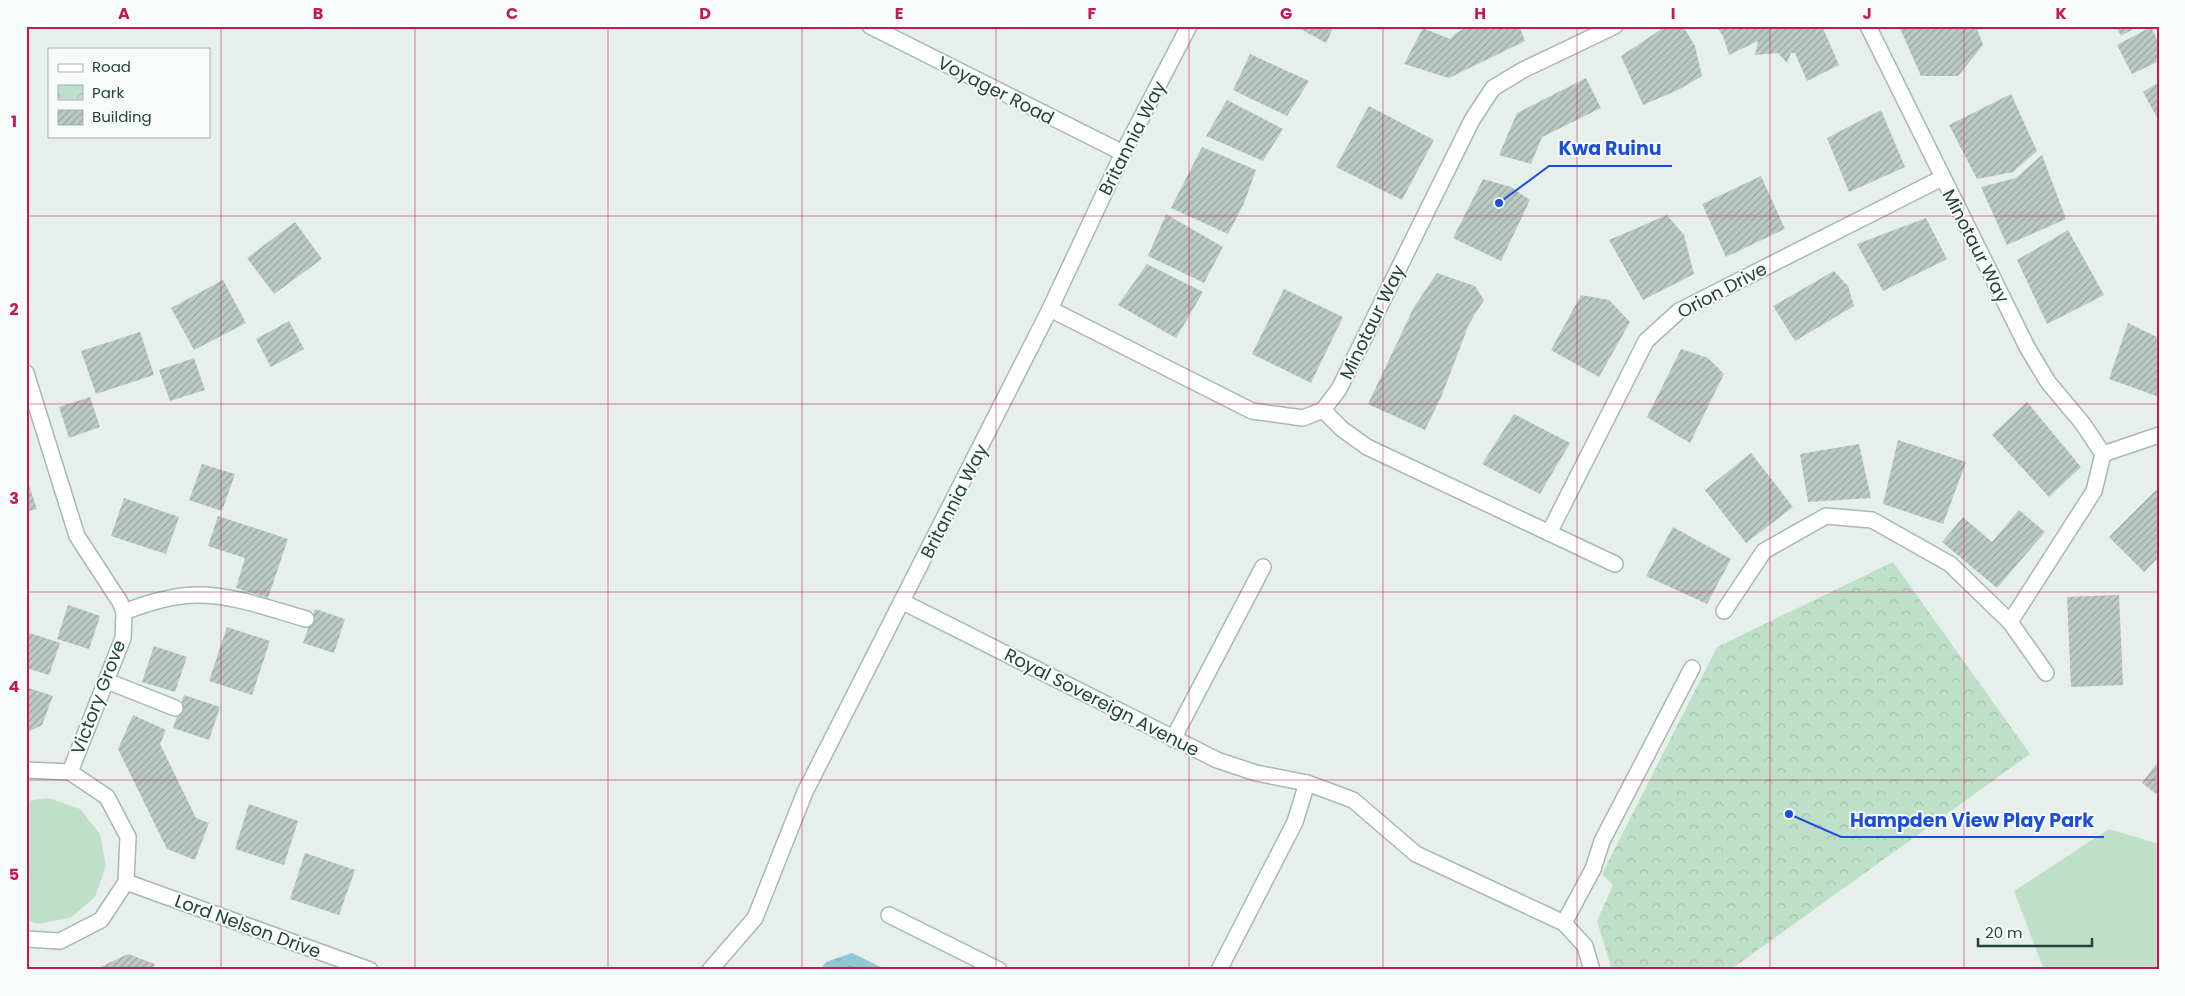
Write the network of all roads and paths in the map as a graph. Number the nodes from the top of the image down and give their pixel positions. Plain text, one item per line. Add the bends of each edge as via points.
1 (870, 26) edge
2 (1189, 26) edge
3 (1615, 26) edge
4 (1868, 26) edge
5 (1123, 153) junction
6 (1942, 178) junction
7 (1050, 309) junction
8 (26, 373) edge
9 (1323, 410) junction
10 (2159, 435) edge
11 (2103, 454) junction
12 (1549, 532) junction
13 (1615, 564) dead end
14 (1262, 567) dead end
15 (903, 602) junction
16 (1724, 611) dead end
17 (124, 612) junction
18 (306, 619) dead end
19 (2010, 622) junction
20 (1692, 668) dead end
21 (2046, 673) dead end
22 (107, 681) junction
23 (175, 708) dead end
24 (1172, 739) junction
25 (26, 770) edge
26 (70, 772) junction
27 (1307, 784) junction
28 (126, 882) junction
29 (889, 915) dead end
30 (1564, 924) junction
31 (26, 939) edge
32 (370, 970) edge
33 (710, 970) edge
34 (999, 970) edge
35 (1219, 970) edge
36 (1592, 970) edge

1 - 5 street, Voyager Road
2 - 5 street, Britannia Way
3 - 9 street, Minotaur Way via 1493,88 1472,120 1340,388
4 - 6 street, Minotaur Way
5 - 7 street, Britannia Way
6 - 11 street, Minotaur Way via 2027,347 2048,382
6 - 12 street, Orion Drive via 1678,311 1646,341
7 - 9 street via 1252,411 1303,418
7 - 15 street, Britannia Way
8 - 17 street via 77,536
9 - 12 street via 1367,447
10 - 11 street
11 - 19 street via 2094,491
12 - 13 street
14 - 24 street
15 - 24 street, Royal Sovereign Avenue
15 - 33 street, Britannia Way via 805,792 755,918
16 - 19 street via 1764,551 1826,516 1872,520 1950,564
17 - 18 street via 152,601 198,595 240,600
17 - 22 street, Victory Grove via 123,638
19 - 21 street
20 - 30 street via 1602,841 1593,869
22 - 23 street
22 - 26 street, Victory Grove
24 - 27 street, Royal Sovereign Avenue via 1217,760 1256,773
25 - 26 street
26 - 28 street via 107,797 128,837
27 - 30 street, Royal Sovereign Avenue via 1353,800 1416,854
27 - 35 street via 1295,822
28 - 31 street via 101,920 60,941
28 - 32 street, Lord Nelson Drive
29 - 34 street
30 - 36 street, Royal Sovereign Avenue via 1585,946

